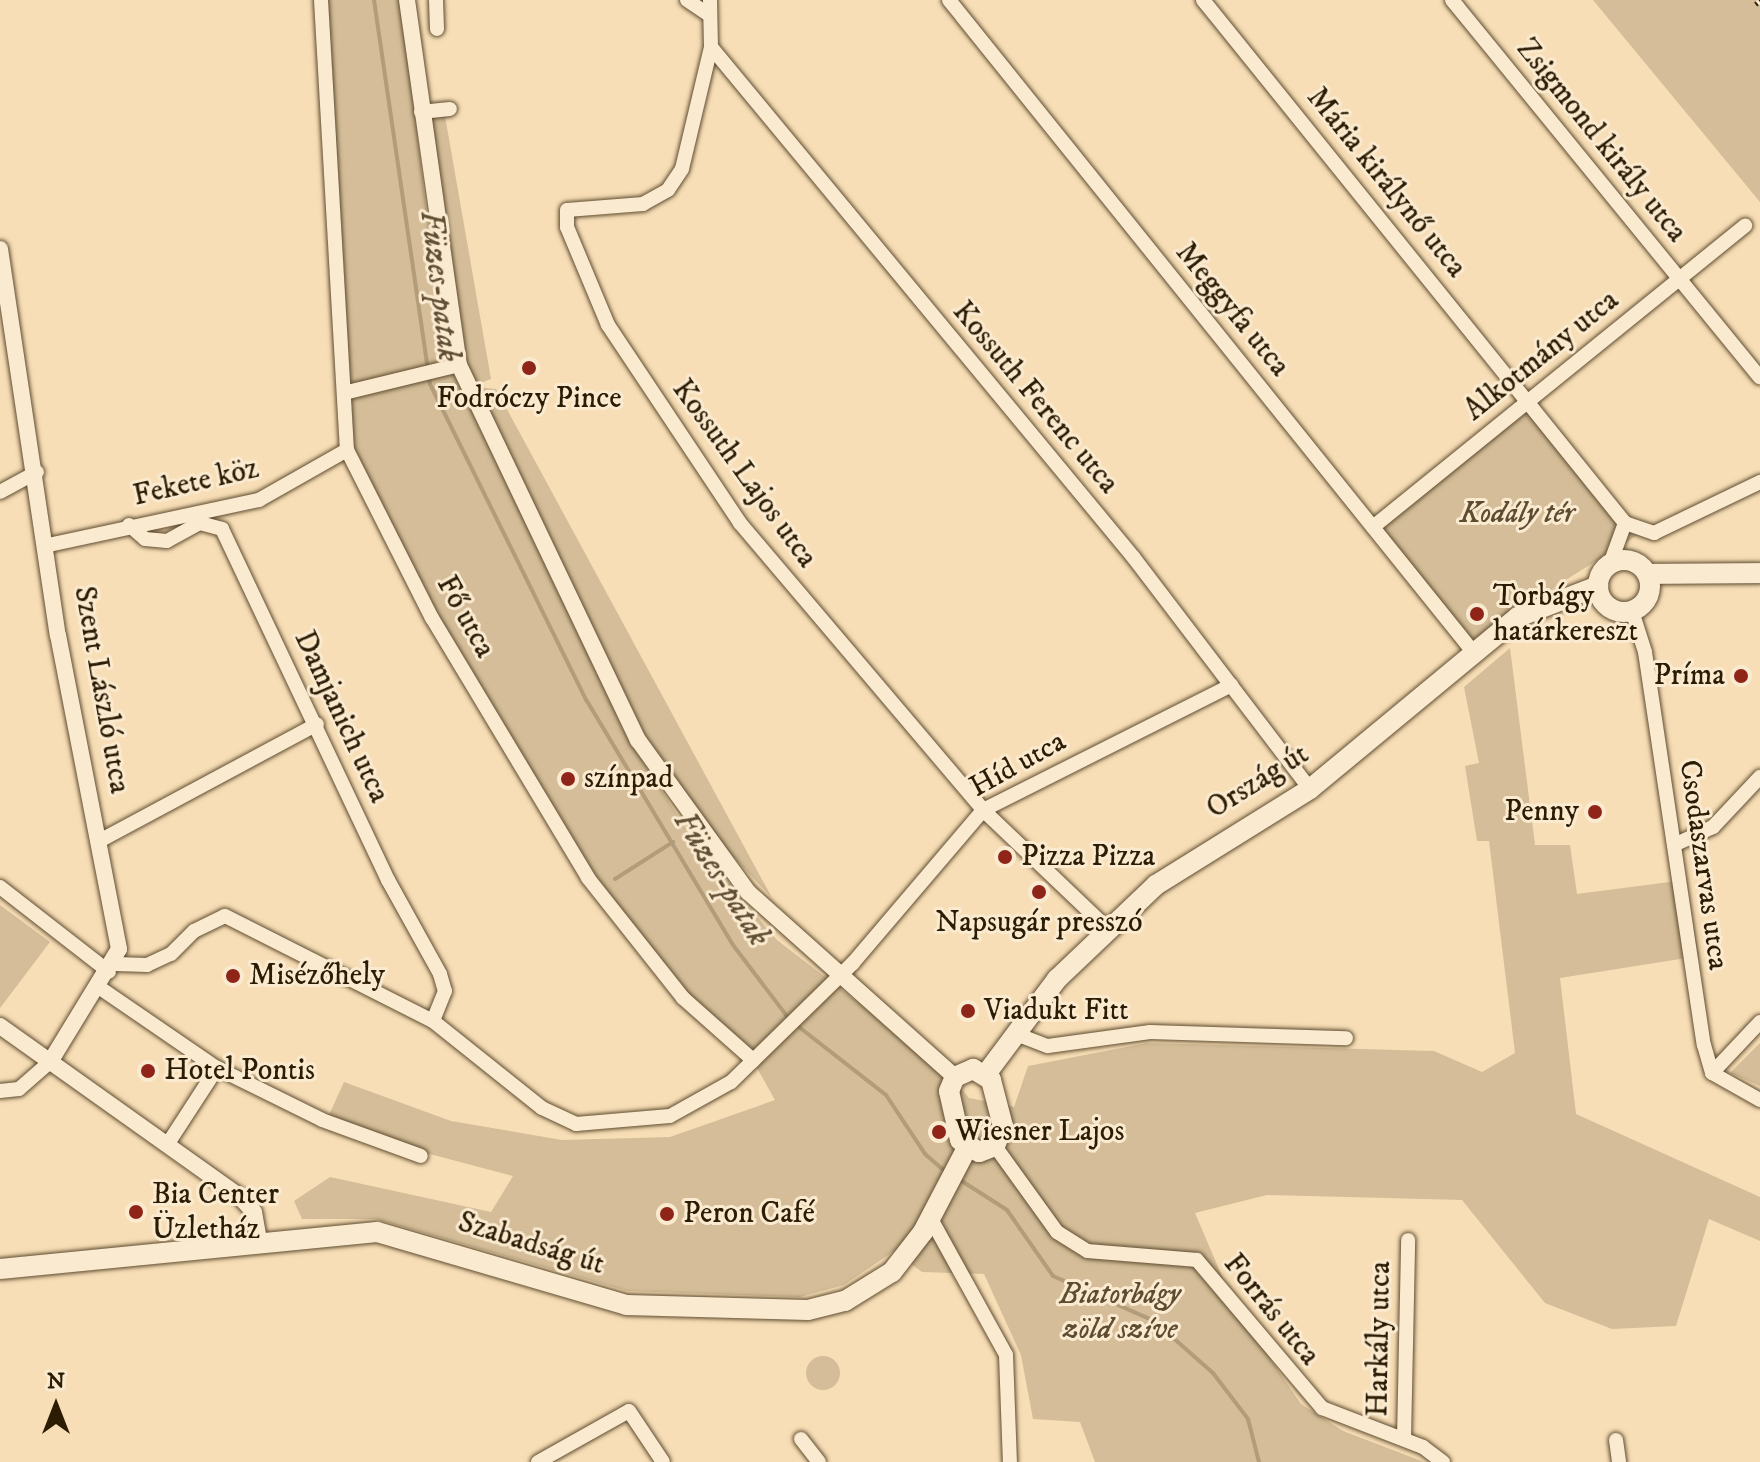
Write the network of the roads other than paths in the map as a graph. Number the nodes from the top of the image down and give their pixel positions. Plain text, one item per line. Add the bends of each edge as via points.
1 (321, 0) edge
2 (407, 0) edge
3 (436, 0) edge
4 (687, 0) edge
5 (949, 0) edge
6 (1203, 0) edge
7 (1452, 0) edge
8 (709, 7) edge
9 (437, 29) dead end
10 (711, 47) junction
11 (450, 109) dead end
12 (421, 112) junction
13 (1745, 226) dead end
14 (0, 249) edge
15 (1680, 278) junction
16 (459, 365) junction
17 (1760, 377) edge
18 (348, 392) junction
19 (1529, 398) junction
20 (347, 450) junction
21 (37, 472) junction
22 (1760, 482) edge
23 (0, 492) edge
24 (1625, 523) junction
25 (129, 525) junction
26 (1373, 527) junction
27 (49, 545) junction
28 (1610, 564) junction
29 (1760, 573) edge
30 (1648, 574) junction
31 (1598, 586) junction
32 (1632, 611) junction
33 (1474, 653) junction
34 (1231, 685) junction
35 (317, 724) junction
36 (1760, 777) edge
37 (1310, 789) junction
38 (983, 810) junction
39 (101, 840) junction
40 (1674, 845) junction
41 (0, 887) edge
42 (1106, 927) junction
43 (112, 968) junction
44 (838, 977) junction
45 (100, 988) junction
46 (433, 1021) junction
47 (1760, 1022) edge
48 (0, 1026) edge
49 (1016, 1034) junction
50 (1346, 1038) dead end
51 (753, 1060) junction
52 (50, 1062) junction
53 (217, 1068) junction
54 (1712, 1073) junction
55 (986, 1074) junction
56 (955, 1077) junction
57 (0, 1091) edge
58 (1760, 1100) edge
59 (167, 1145) junction
60 (995, 1146) junction
61 (967, 1148) junction
62 (421, 1156) dead end
63 (931, 1219) junction
64 (259, 1239) junction
65 (1408, 1240) dead end
66 (0, 1269) edge
67 (801, 1439) dead end
68 (1404, 1439) junction
69 (1616, 1440) dead end
70 (538, 1462) edge
71 (663, 1462) edge
72 (819, 1462) edge
73 (1010, 1462) edge
74 (1443, 1462) edge
75 (1619, 1462) edge

1 - 18 street, Fő utca
2 - 12 street
3 - 9 street
4 - 8 street
5 - 26 street, Meggyfa utca
6 - 19 street, Mária királynő utca
7 - 15 street, Zsigmond király utca
8 - 10 street
10 - 34 street, Kossuth Ferenc utca
10 - 38 street, Kossuth Lajos utca via 692,139 668,190 620,209 573,205 567,227 608,325 740,523
11 - 12 street
12 - 16 street
13 - 15 street, Alkotmány utca
14 - 21 street, Szent László utca
15 - 17 street, Zsigmond király utca
15 - 19 street, Alkotmány utca
16 - 18 street
16 - 44 street via 638,740 672,795 748,892
18 - 20 street, Fő utca
19 - 24 street, Mária királynő utca
19 - 26 street, Alkotmány utca
20 - 25 street, Fekete köz via 259,500
20 - 51 street, Fő utca via 432,618 588,878 683,998
21 - 23 street
21 - 27 street, Szent László utca
22 - 24 street via 1641,533
24 - 28 street
25 - 27 street, Fekete köz
25 - 35 street, Damjanich utca via 145,539 167,541 200,523 222,529
26 - 33 street, Meggyfa utca
27 - 39 street, Szent László utca via 58,635
28 - 30 main road via 1627,560
28 - 31 main road
29 - 30 main road
30 - 32 main road via 1650,592
31 - 32 main road via 1606,605
31 - 33 main road, Ország út via 1547,600
32 - 40 street, Csodaszarvas utca via 1645,652
33 - 37 main road, Ország út
34 - 37 street, Kossuth Ferenc utca
34 - 38 street, Híd utca
35 - 39 street
35 - 46 street, Damjanich utca via 440,974 445,991
36 - 40 street via 1713,827
37 - 42 main road, Ország út via 1186,862
38 - 42 street, Kossuth Lajos utca
38 - 44 street, Híd utca
39 - 43 street, Szent László utca
40 - 54 street, Csodaszarvas utca
41 - 43 street
42 - 49 main road, Ország út
43 - 45 street
43 - 46 street via 147,965 171,954 194,931 225,916
44 - 51 street
44 - 56 street
45 - 52 street
45 - 53 street
46 - 51 street via 542,1108 576,1124 670,1116 703,1102
47 - 54 street
48 - 52 street
49 - 50 street via 1048,1046 1150,1032
49 - 55 main road, Ország út
52 - 57 street via 19,1089
52 - 59 street
53 - 59 street
53 - 62 street via 322,1120
54 - 58 street
55 - 56 main road via 973,1069
55 - 60 main road via 1003,1126
56 - 61 main road via 949,1097
59 - 64 street via 248,1204
60 - 61 main road
60 - 68 street, Forrás utca via 1057,1232 1088,1251 1197,1260 1322,1408
61 - 63 main road, Szabadság út
63 - 64 main road, Szabadság út via 907,1256 876,1284 845,1301 768,1312 626,1305 377,1232
63 - 73 street via 961,1261 1006,1355
64 - 66 main road, Szabadság út
65 - 68 street, Harkály utca
67 - 72 street
68 - 74 street, Forrás utca
69 - 75 street
70 - 71 street via 629,1411

